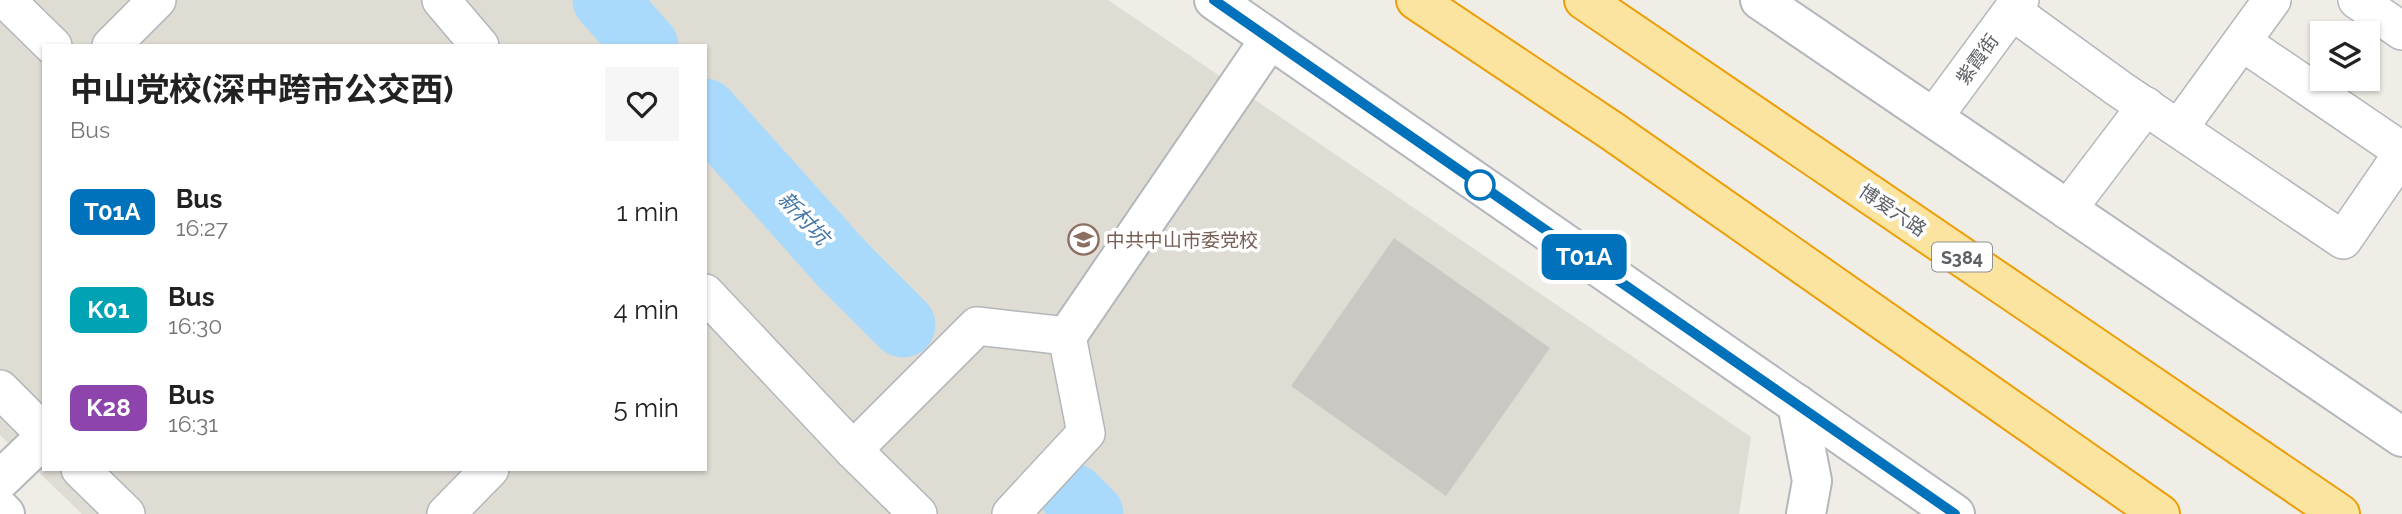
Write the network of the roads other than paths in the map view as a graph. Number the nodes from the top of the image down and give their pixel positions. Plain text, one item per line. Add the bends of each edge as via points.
1 (6, 0) edge
2 (157, 0) edge
3 (441, 0) edge
4 (1214, 0) edge
5 (1416, 0) edge
6 (1584, 0) edge
7 (1760, 0) edge
8 (2272, 0) edge
9 (2357, 0) edge
10 (2016, 5) edge
11 (2402, 31) edge
12 (1270, 39) junction
13 (2242, 42) junction
14 (51, 44) edge
15 (113, 44) edge
16 (478, 44) edge
17 (2146, 106) junction
18 (1933, 118) junction
19 (2179, 128) junction
20 (2402, 153) edge
21 (2067, 210) junction
22 (707, 295) edge
23 (1067, 336) junction
24 (0, 389) edge
25 (1797, 404) junction
26 (42, 431) edge
27 (2402, 437) edge
28 (42, 440) edge
29 (853, 450) junction
30 (82, 471) edge
31 (488, 471) edge
32 (0, 480) edge
33 (0, 509) edge
34 (5, 514) edge
35 (126, 514) edge
36 (446, 514) edge
37 (918, 514) edge
38 (1011, 514) edge
39 (1806, 514) edge
40 (1955, 514) edge
41 (2160, 514) edge
42 (2340, 514) edge

1 - 14 street
2 - 15 street
3 - 16 street
4 - 12 street
5 - 41 highway via 1612,131
6 - 42 highway, 博爱六路 / S384
7 - 18 street
8 - 13 street
9 - 11 street
10 - 17 street
10 - 18 street, 紫霞街
12 - 23 street
12 - 25 street
13 - 19 street
13 - 20 street
17 - 19 street
17 - 21 street
18 - 21 street
19 - 20 street via 2343,240
21 - 27 street
22 - 29 street
23 - 29 street via 978,326
23 - 38 street via 1086,433
24 - 26 street
25 - 39 street via 1812,481
25 - 40 street
28 - 32 street
29 - 37 street
30 - 35 street
31 - 36 street
33 - 34 street

